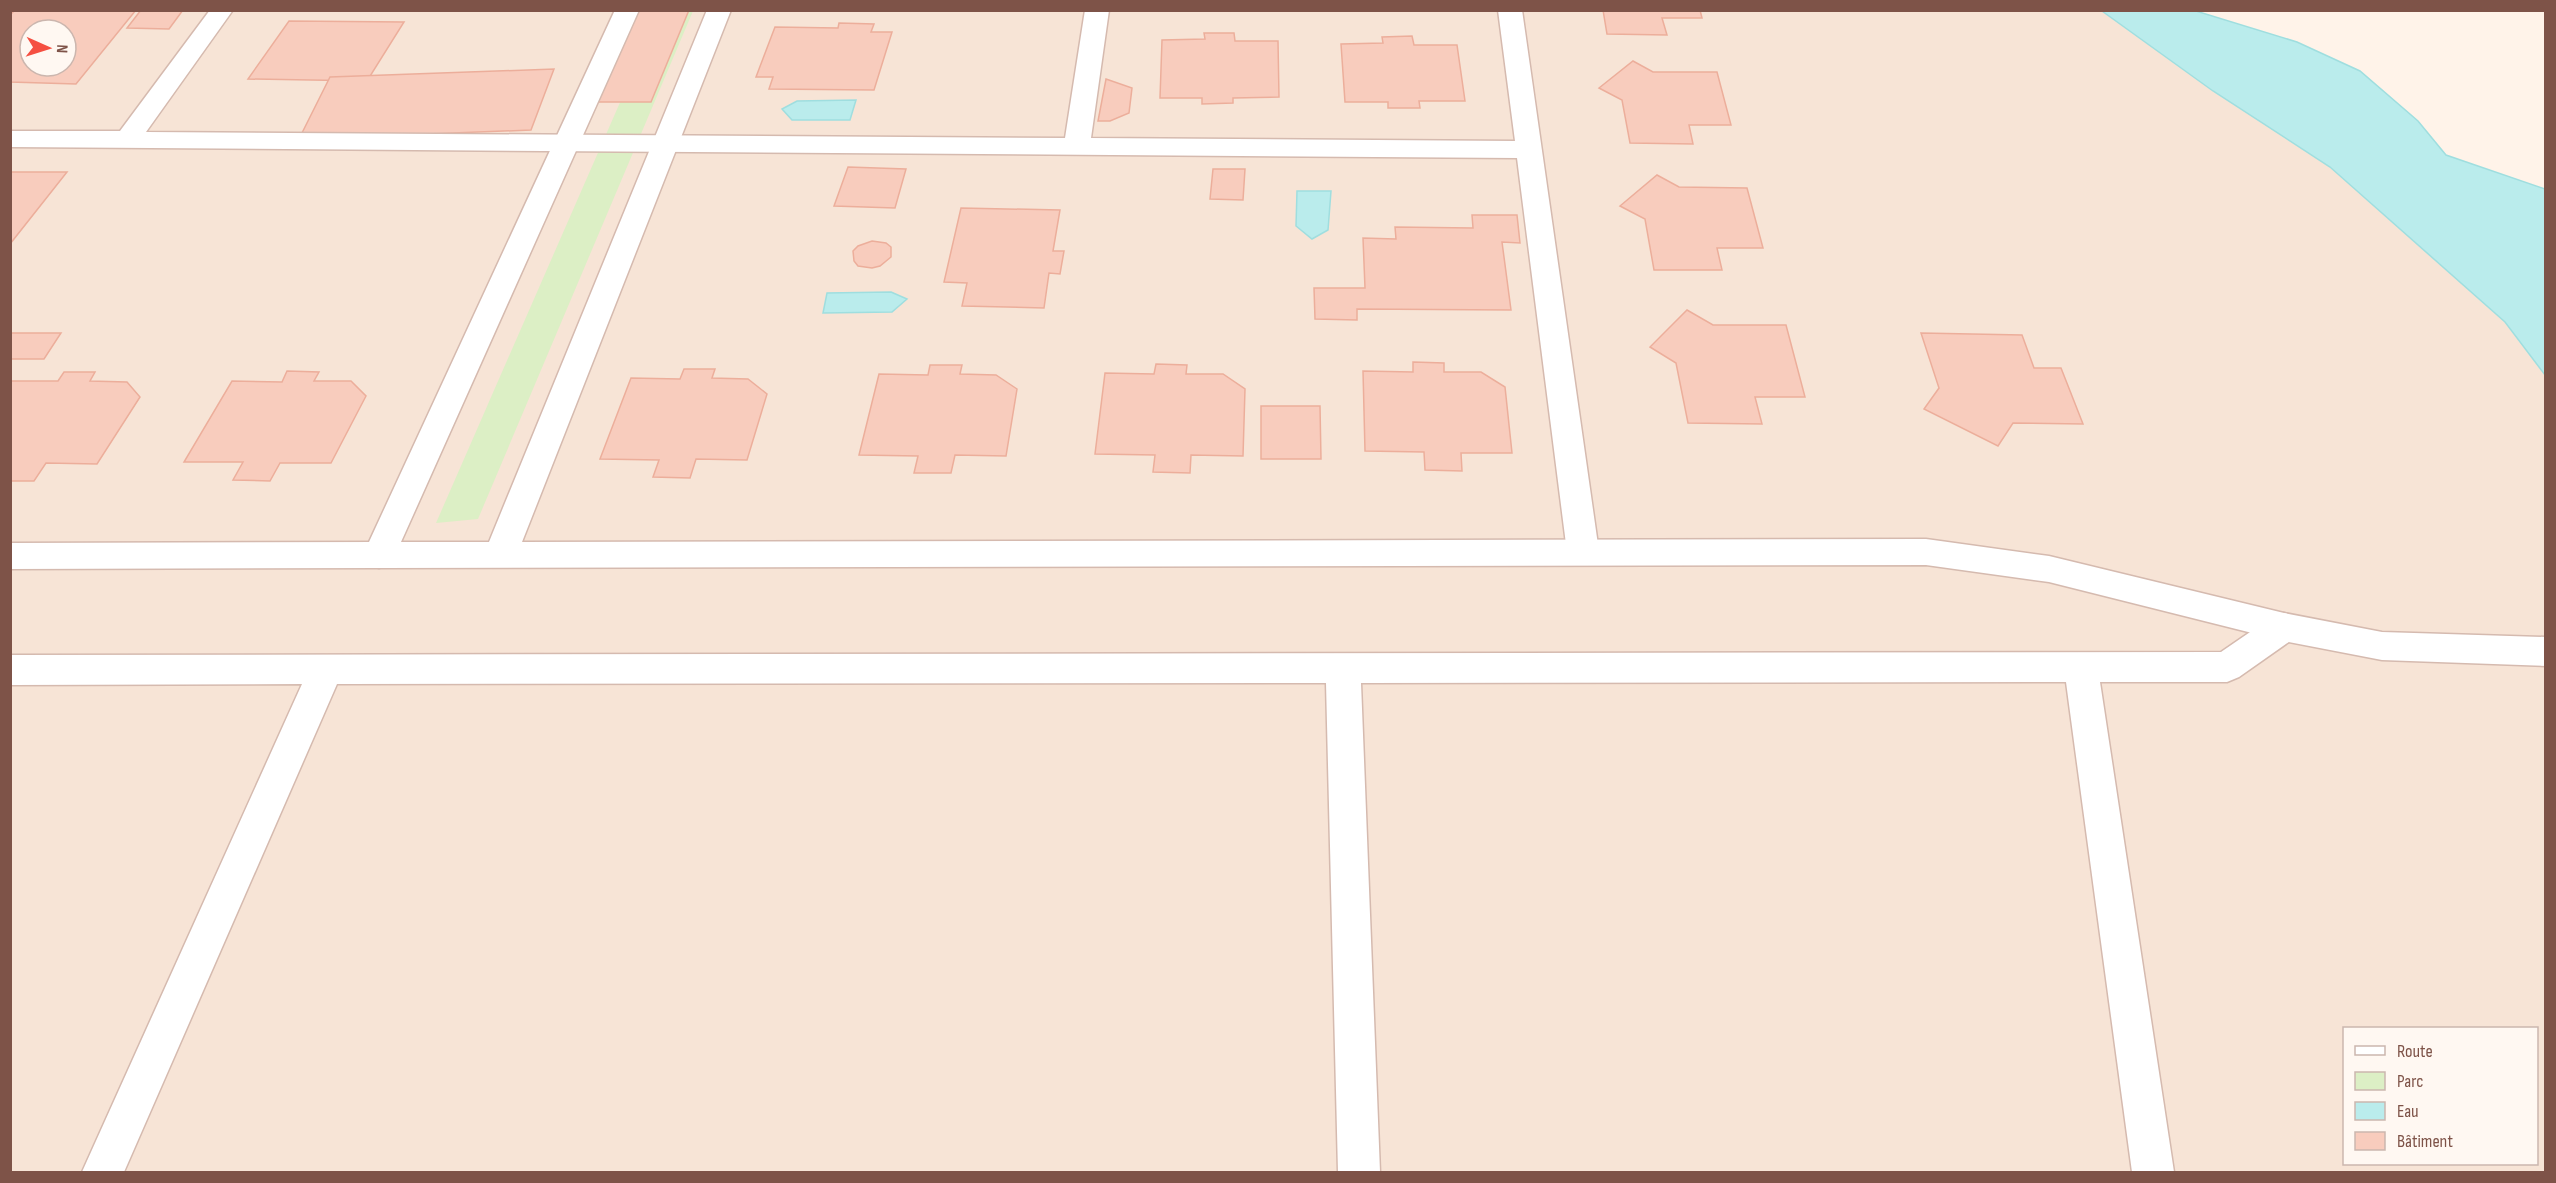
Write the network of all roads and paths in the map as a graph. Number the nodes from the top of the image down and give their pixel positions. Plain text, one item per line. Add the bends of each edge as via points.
1 (222, 10) edge
2 (627, 10) edge
3 (719, 10) edge
4 (1097, 10) edge
5 (1510, 10) edge
6 (10, 139) edge
7 (127, 140) junction
8 (567, 143) junction
9 (666, 144) junction
10 (1077, 146) junction
11 (1529, 150) junction
12 (1583, 552) junction
13 (379, 555) junction
14 (500, 555) junction
15 (10, 556) edge
16 (2284, 627) junction
17 (2546, 652) edge
18 (1344, 669) junction
19 (2081, 669) junction
20 (10, 670) edge
21 (326, 670) junction
22 (103, 1173) edge
23 (1359, 1173) edge
24 (2153, 1173) edge

1 - 7 street
2 - 8 street
3 - 9 street
4 - 10 street
5 - 11 street
6 - 7 street
7 - 8 street
8 - 9 street
8 - 13 street
9 - 10 street
9 - 14 street
10 - 11 street
11 - 12 street
12 - 14 street
12 - 16 street via 1926,552 2049,569
13 - 14 street
13 - 15 street
16 - 17 street via 2382,646
16 - 19 street via 2227,667
18 - 19 street
18 - 21 street
18 - 23 street
19 - 24 street
20 - 21 street
21 - 22 street

